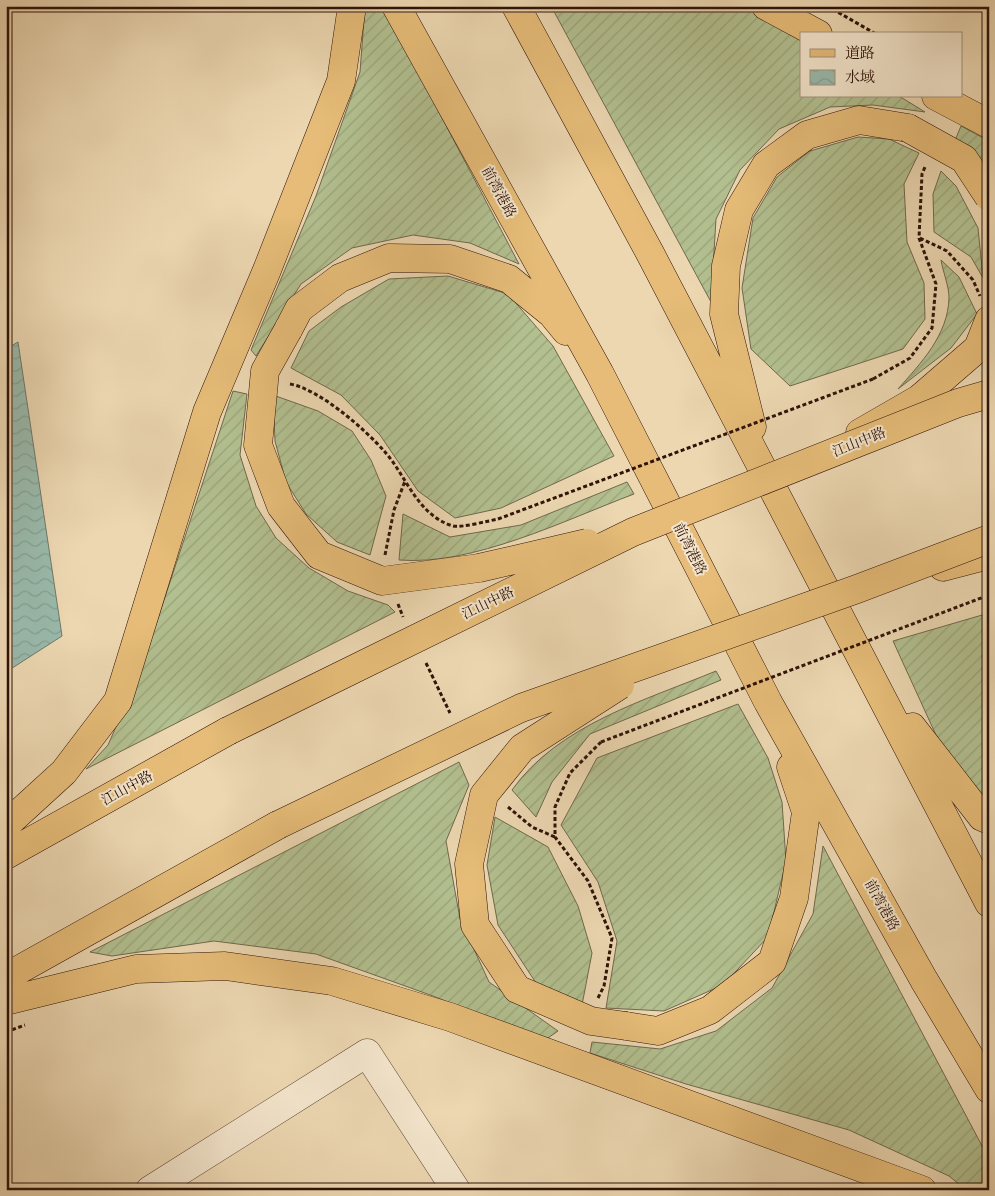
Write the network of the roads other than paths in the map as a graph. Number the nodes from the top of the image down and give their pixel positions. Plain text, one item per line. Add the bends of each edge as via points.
1 (352, 6) edge
2 (396, 6) edge
3 (516, 6) edge
4 (766, 6) edge
5 (814, 32) edge
6 (940, 98) edge
7 (989, 124) edge
8 (989, 196) edge
9 (985, 308) edge
10 (600, 374) junction
11 (989, 394) edge
12 (804, 464) junction
13 (763, 470) junction
14 (632, 532) junction
15 (989, 539) edge
16 (989, 555) edge
17 (857, 589) junction
18 (851, 639) junction
19 (660, 659) junction
20 (768, 702) junction
21 (989, 820) edge
22 (6, 825) edge
23 (6, 855) edge
24 (989, 903) edge
25 (6, 977) edge
26 (6, 1001) edge
27 (989, 1089) edge
28 (150, 1190) edge
29 (456, 1190) edge
30 (922, 1190) edge

1 - 22 main road via 341,81 207,412 118,701 64,772
2 - 10 main road, 前湾港路
3 - 13 main road
4 - 5 main road
6 - 7 main road
8 - 13 main road, bridge via 964,159 908,128 859,120 807,135 766,166 739,210 726,266 724,314
9 - 12 main road, bridge via 978,348 919,400
10 - 14 main road, bridge via 552,314 509,279 450,259 389,258 340,278 299,309 265,371 258,445 281,506 319,555 382,581 479,568
10 - 20 main road, 前湾港路
11 - 12 main road, 江山中路, bridge via 958,403
12 - 14 main road, 江山中路, bridge
13 - 18 main road
14 - 23 main road, 江山中路, bridge via 228,732
15 - 17 main road, bridge
16 - 17 main road, bridge
17 - 19 main road, bridge
18 - 21 main road via 926,746 982,817
18 - 24 main road
19 - 20 main road, bridge via 522,748 484,795 469,864 475,925 517,989 591,1021 658,1031 710,1010 772,962 794,898 806,812
19 - 25 main road, bridge via 521,708 278,825
20 - 27 main road, 前湾港路
26 - 30 main road via 136,969 225,966 332,981 450,1017
28 - 29 lane via 367,1053

